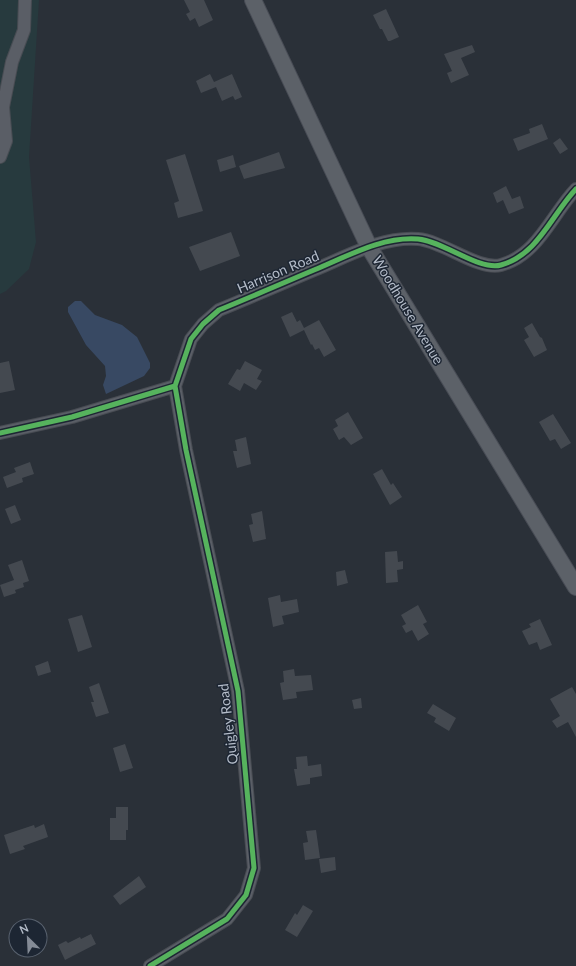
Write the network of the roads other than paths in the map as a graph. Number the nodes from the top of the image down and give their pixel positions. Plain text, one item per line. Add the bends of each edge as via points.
1 (25, 0) edge
2 (252, 0) edge
3 (0, 157) edge
4 (576, 189) edge
5 (369, 247) junction
6 (175, 386) junction
7 (0, 433) edge
8 (576, 587) edge
9 (150, 966) edge

1 - 3 street via 24,30 12,62 3,107 6,141
2 - 5 main road, Woodhouse Avenue
4 - 5 street, Harrison Road via 539,238 520,256 500,265 484,265 443,245 418,239
5 - 6 street, Harrison Road via 219,310 191,339
5 - 8 main road, Woodhouse Avenue
6 - 7 street via 72,417
6 - 9 street, Quigley Road via 186,450 238,691 254,868 246,895 227,919

